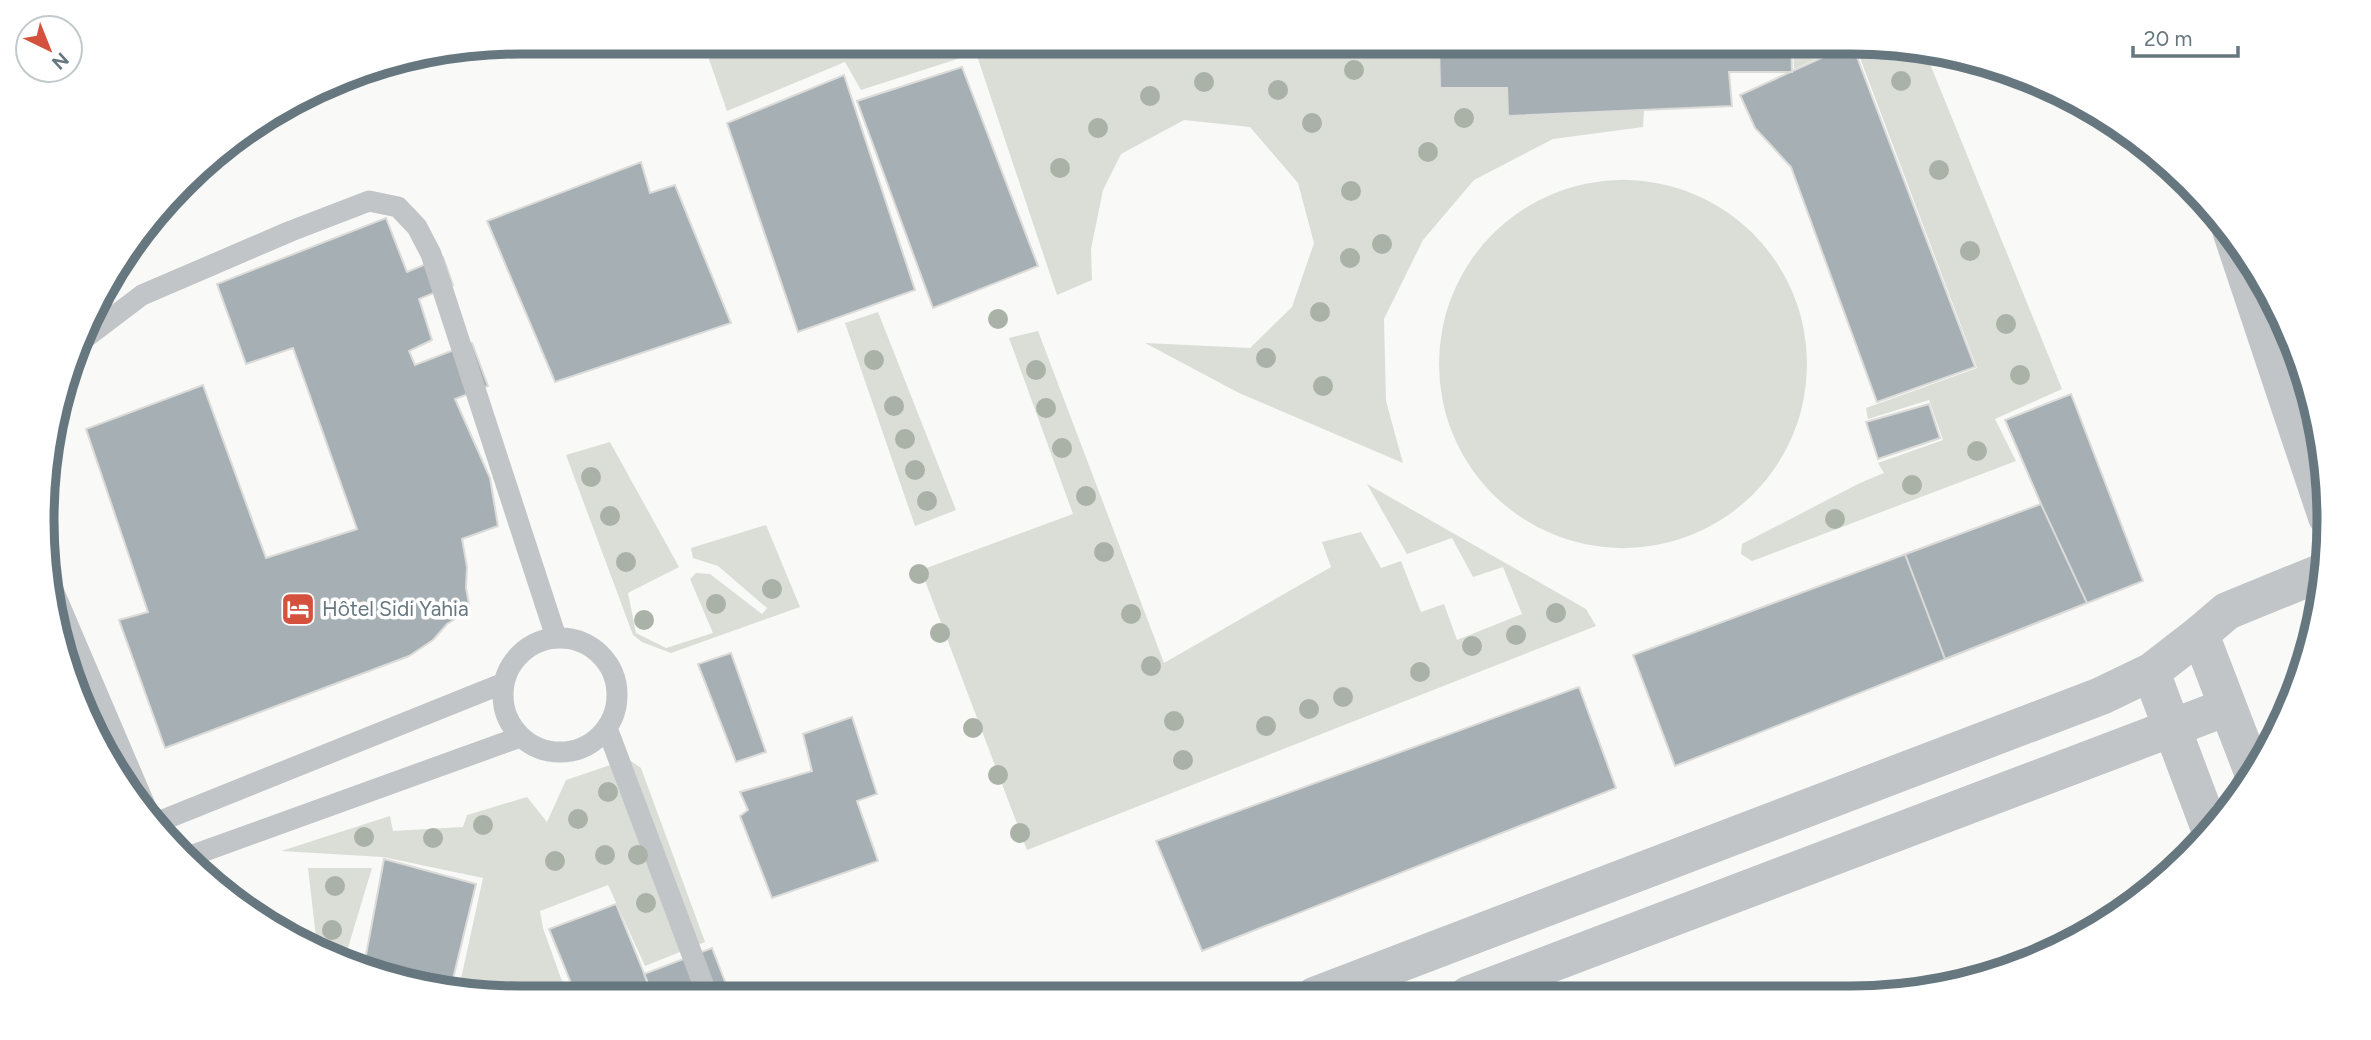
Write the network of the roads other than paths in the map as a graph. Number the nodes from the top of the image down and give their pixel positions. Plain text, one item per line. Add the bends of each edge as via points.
1 (2245, 273) edge
2 (95, 331) edge
3 (2315, 482) edge
4 (2314, 576) edge
5 (64, 616) edge
6 (2200, 634) junction
7 (556, 637) junction
8 (2151, 672) junction
9 (504, 682) junction
10 (2227, 707) junction
11 (607, 728) junction
12 (2173, 729) junction
13 (520, 737) junction
14 (2249, 762) edge
15 (135, 782) edge
16 (164, 820) edge
17 (2207, 820) edge
18 (196, 854) edge
19 (704, 986) edge
20 (1340, 986) edge
21 (1492, 986) edge

1 - 3 street
2 - 7 lane via 142,295 291,231 369,201 398,207 417,227 432,254
4 - 6 street via 2227,611
5 - 15 lane
6 - 8 street
6 - 10 street
7 - 9 lane via 524,650 511,664
7 - 11 lane via 588,644 611,667 618,698
8 - 12 street
8 - 20 street via 2088,701
9 - 13 lane via 502,702 508,722
9 - 16 lane
10 - 12 street
10 - 14 street
11 - 13 lane via 593,743 575,751 537,748
11 - 19 lane
12 - 17 street
12 - 21 street
13 - 18 lane

